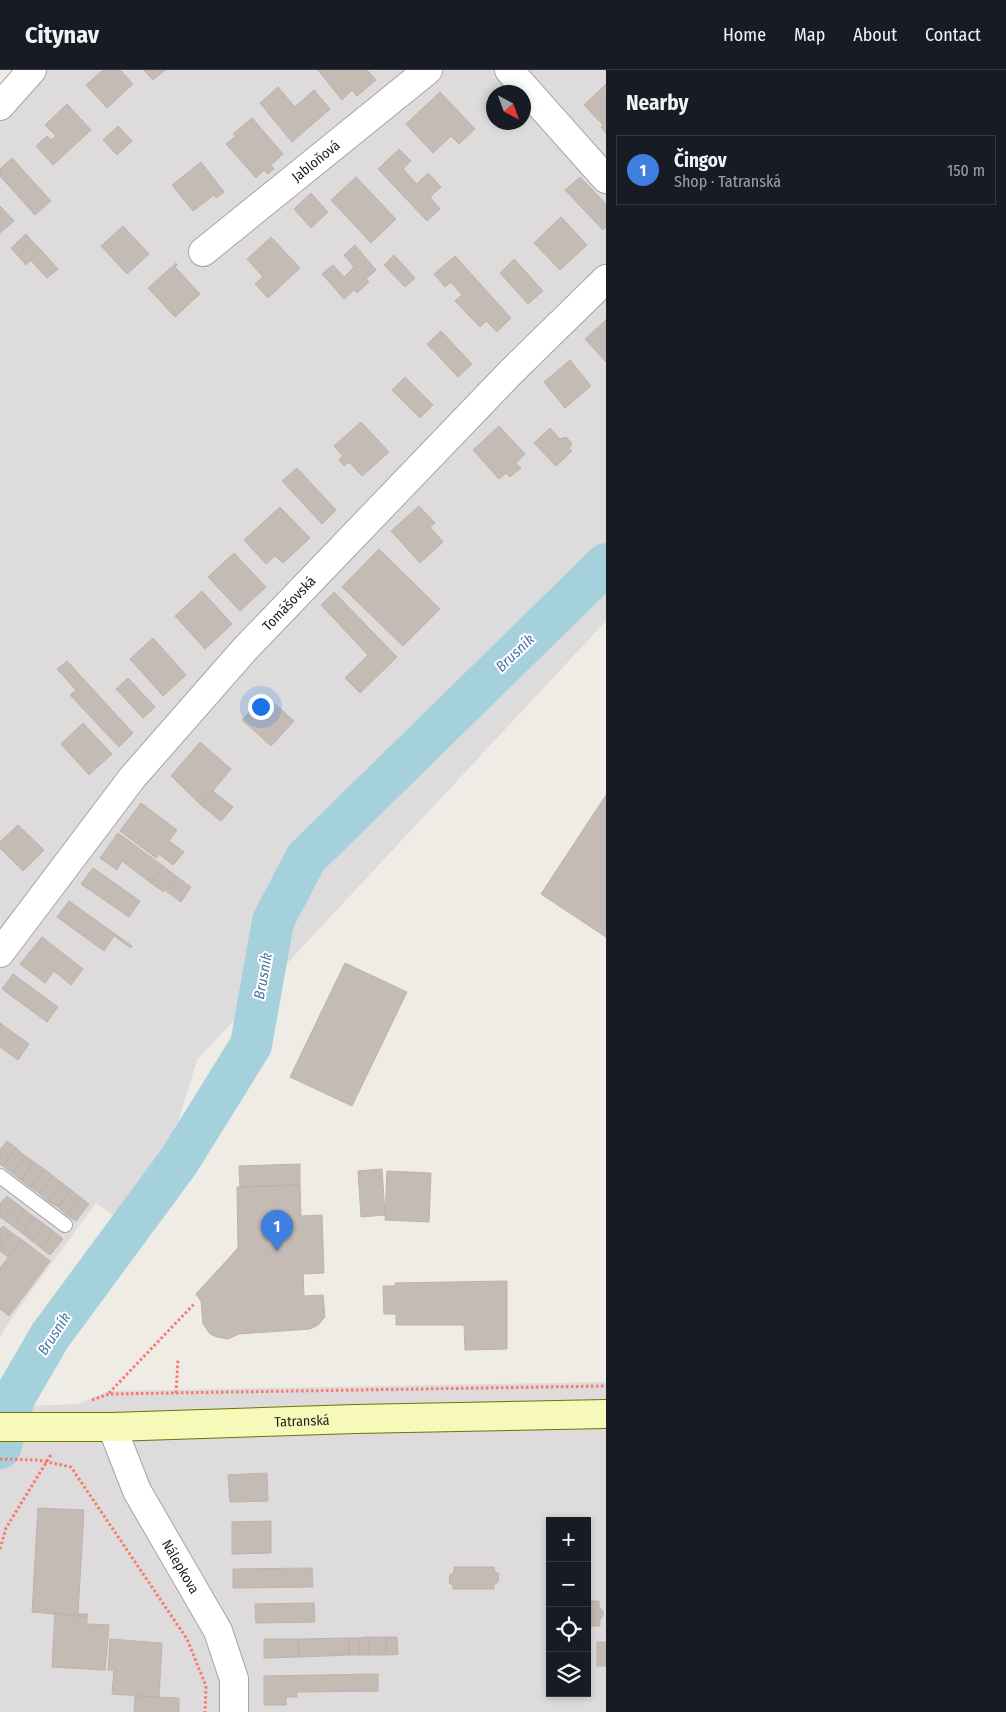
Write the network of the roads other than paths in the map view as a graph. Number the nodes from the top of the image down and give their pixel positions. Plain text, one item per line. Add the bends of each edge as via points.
1 (32, 70) edge
2 (428, 70) edge
3 (509, 70) edge
4 (0, 106) edge
5 (606, 178) edge
6 (204, 252) dead end
7 (606, 279) edge
8 (0, 953) edge
9 (0, 1176) edge
10 (65, 1225) dead end
11 (606, 1414) edge
12 (0, 1427) edge
13 (112, 1427) junction
14 (234, 1712) edge

1 - 4 street
2 - 6 street, Jabloňová
3 - 5 street
7 - 8 street, Tomášovská via 511,372 245,650 132,778
9 - 10 lane
11 - 13 main road, Tatranská
12 - 13 main road, Tatranská via 55,1438
13 - 14 street, Nálepkova via 137,1490 218,1631 234,1679

